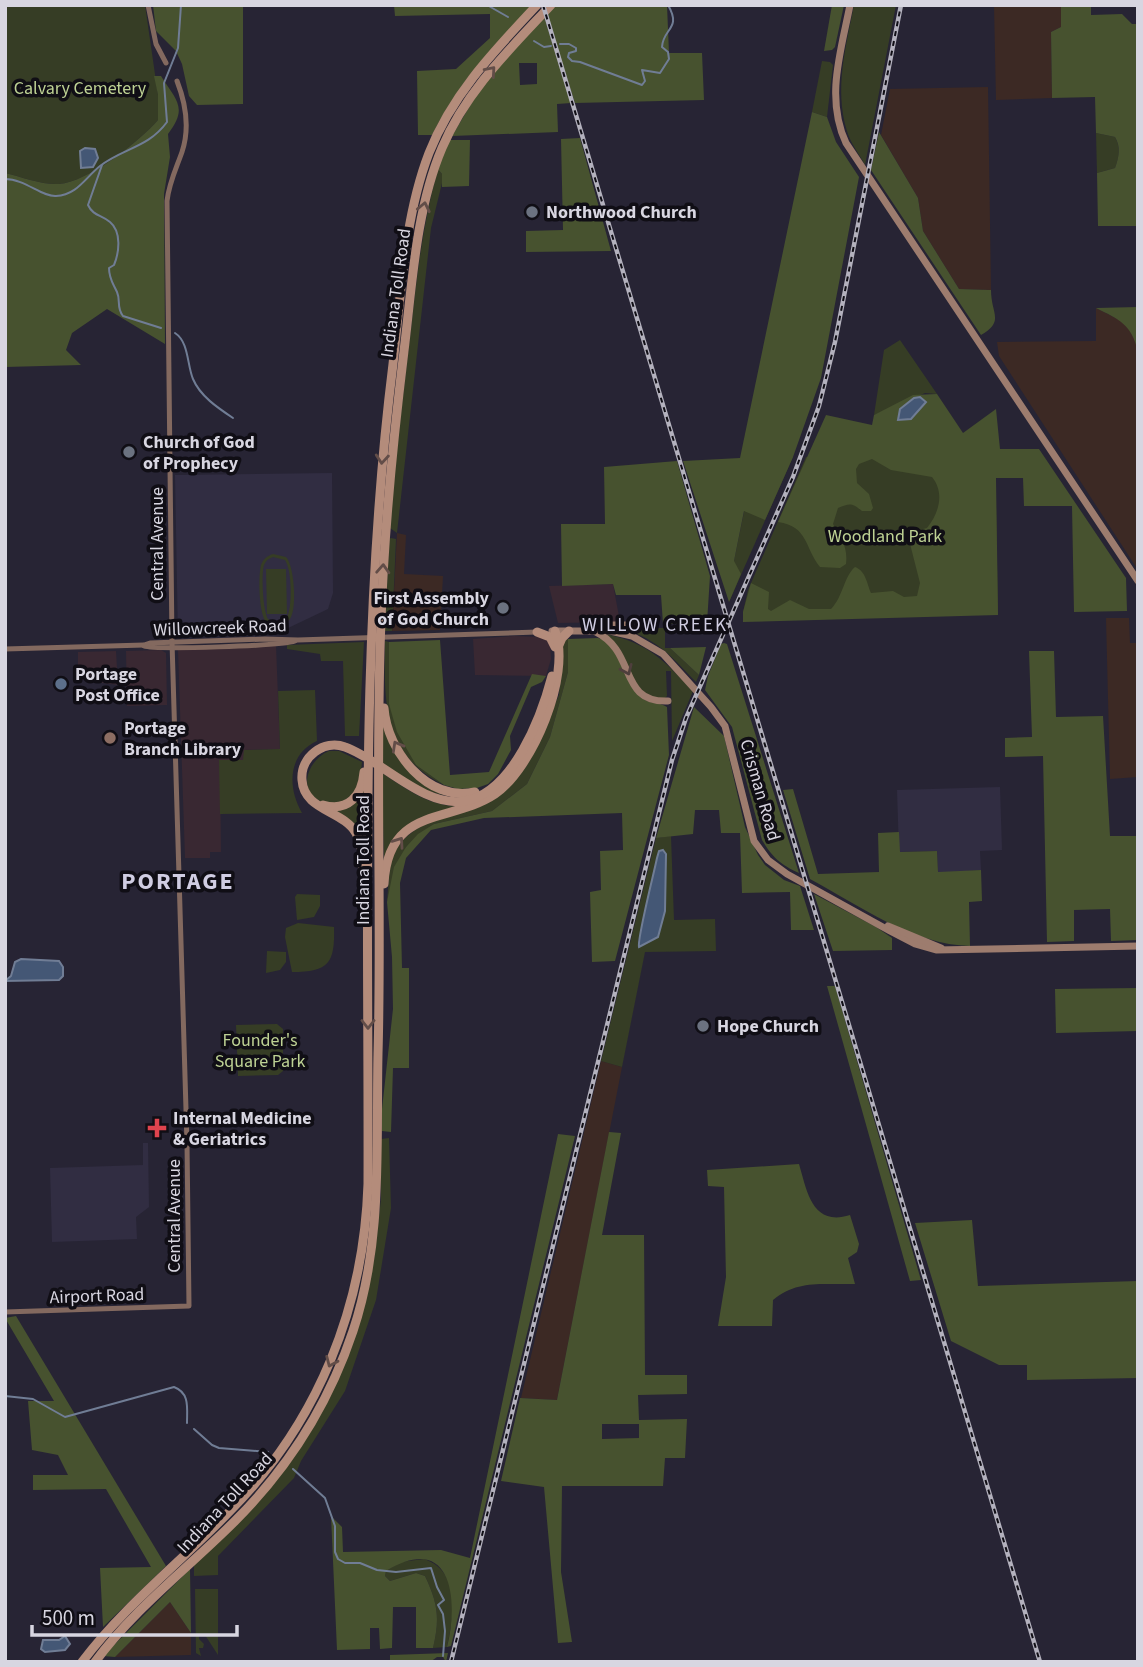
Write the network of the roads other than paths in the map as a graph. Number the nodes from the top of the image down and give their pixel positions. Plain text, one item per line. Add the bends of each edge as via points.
1 (148, 5) edge
2 (537, 5) edge
3 (551, 5) edge
4 (850, 5) edge
5 (166, 63) dead end
6 (177, 80) dead end
7 (432, 158) junction
8 (1138, 581) edge
9 (625, 625) dead end
10 (589, 630) junction
11 (555, 631) junction
12 (569, 631) junction
13 (537, 632) junction
14 (172, 645) junction
15 (5, 649) edge
16 (557, 650) junction
17 (380, 664) junction
18 (552, 676) junction
19 (369, 680) junction
20 (556, 687) junction
21 (668, 701) dead end
22 (357, 754) junction
23 (387, 772) junction
24 (1137, 945) edge
25 (368, 956) junction
26 (380, 956) junction
27 (372, 1127) junction
28 (372, 1142) junction
29 (189, 1306) joint
30 (5, 1312) edge
31 (158, 1587) junction
32 (82, 1662) edge
33 (94, 1662) edge

1 - 5 main road via 156,44
2 - 7 highway, Indiana Toll Road via 472,77 445,119
7 -> 3 highway, Indiana Toll Road via 481,81
4 - 8 main road via 836,78 841,133
6 - 14 main road, Central Avenue via 187,124 167,201
17 -> 7 highway, Indiana Toll Road via 385,535 398,397
7 -> 19 highway, Indiana Toll Road via 412,217 389,392
9 - 10 main road
10 - 12 main road, Willowcreek Road
10 -> 21 main road via 614,643 645,698
10 - 24 main road, Crisman Road via 621,633 654,646 702,697 729,737 754,841 768,860 796,879 884,925 942,948
11 - 12 main road, Willowcreek Road
11 - 13 main road, Willowcreek Road
11 - 16 highway
12 - 16 highway
13 - 14 main road, Willowcreek Road
13 - 16 highway via 550,637
14 - 15 main road, Willowcreek Road
14 - 29 main road, Central Avenue
16 - 18 highway
16 - 20 highway
18 -> 17 highway via 500,778 473,793 454,794 421,777 394,743 384,715
17 - 26 highway, Indiana Toll Road
18 - 23 highway via 512,769 488,792 464,801 446,800
19 - 22 highway via 362,788 351,803 339,807 311,797 305,772 314,756 336,748
19 - 25 highway, Indiana Toll Road
20 - 23 highway via 516,768 490,794 464,803 445,803
26 -> 20 highway via 385,876 402,835 419,822 484,800 513,779 525,762
22 - 23 highway
22 - 25 highway via 337,745 317,750 307,760 302,779 310,799 348,823 359,839
25 -> 27 highway, Indiana Toll Road
26 - 27 highway, Indiana Toll Road
27 - 28 highway, Indiana Toll Road
28 -> 31 highway, Indiana Toll Road via 360,1262 328,1370 278,1455
28 - 31 highway, Indiana Toll Road via 376,1201 370,1263 337,1372 287,1460 251,1504 179,1575
29 - 30 main road, Airport Road
31 - 32 highway, Indiana Toll Road via 109,1629
31 - 33 highway, Indiana Toll Road

